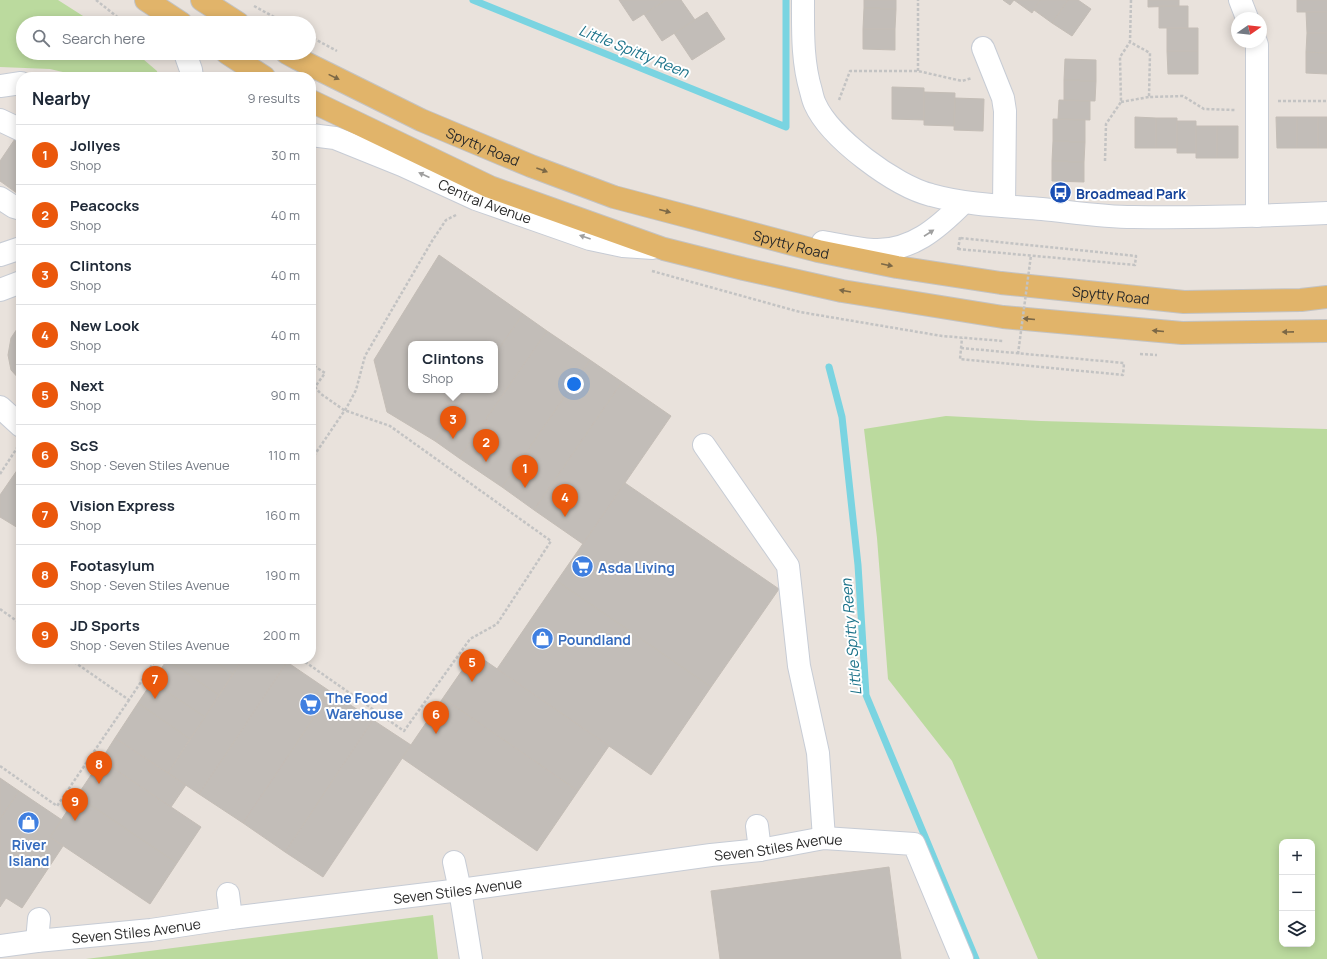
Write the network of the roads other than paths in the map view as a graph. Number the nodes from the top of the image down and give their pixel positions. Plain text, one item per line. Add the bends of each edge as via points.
1 (142, 0) edge
2 (146, 0) edge
3 (202, 0) edge
4 (803, 0) edge
5 (1240, 0) edge
6 (1245, 12) edge
7 (159, 16) edge
8 (170, 16) edge
9 (227, 16) edge
10 (983, 48) dead end
11 (1257, 48) edge
12 (188, 60) edge
13 (238, 60) edge
14 (300, 60) edge
15 (191, 72) edge
16 (256, 72) edge
17 (16, 83) edge
18 (0, 86) edge
19 (316, 103) edge
20 (0, 120) edge
21 (16, 127) edge
22 (316, 134) edge
23 (0, 198) edge
24 (963, 203) junction
25 (1004, 206) junction
26 (16, 208) edge
27 (1327, 213) edge
28 (1257, 216) junction
29 (727, 228) junction
30 (664, 249) junction
31 (16, 250) edge
32 (0, 255) edge
33 (16, 284) edge
34 (0, 290) edge
35 (1327, 298) edge
36 (1327, 331) edge
37 (0, 407) edge
38 (16, 430) edge
39 (704, 445) dead end
40 (756, 826) dead end
41 (824, 838) junction
42 (760, 850) junction
43 (454, 862) dead end
44 (460, 890) junction
45 (228, 894) dead end
46 (231, 918) junction
47 (39, 919) dead end
48 (37, 941) junction
49 (0, 946) edge
50 (471, 959) edge
51 (962, 959) edge

1 - 7 street
2 - 8 main road
3 - 9 main road
4 - 24 street via 806,73 815,104 830,127 877,168 899,182 929,195
5 - 6 street
10 - 25 street via 1003,98 1005,111
11 - 28 street
12 - 15 street
13 - 16 main road
14 -> 29 main road, Spytty Road via 421,120 531,166 614,197
17 - 18 street
19 - 30 main road via 490,187
20 - 21 street
30 -> 22 street, Central Avenue via 624,246 590,239 476,199 402,165 335,138
23 - 26 street
24 - 25 street
29 -> 24 street via 873,250 890,249 918,240 934,231
25 - 28 street via 1132,217
27 - 28 street
29 -> 35 main road, Spytty Road via 818,251 897,267 1001,283 1184,302
36 -> 30 main road via 1182,333 1003,317 842,291
31 - 32 street
33 - 34 street
37 - 38 street
39 - 41 street via 788,566 799,666 818,753
40 - 42 street
41 - 42 street, Seven Stiles Avenue
41 - 51 street, Seven Stiles Avenue via 914,844
42 - 44 street, Seven Stiles Avenue
43 - 44 street
44 - 46 street, Seven Stiles Avenue
44 - 50 street
45 - 46 street
46 - 48 street, Seven Stiles Avenue via 151,930
47 - 48 street
48 - 49 street, Seven Stiles Avenue

